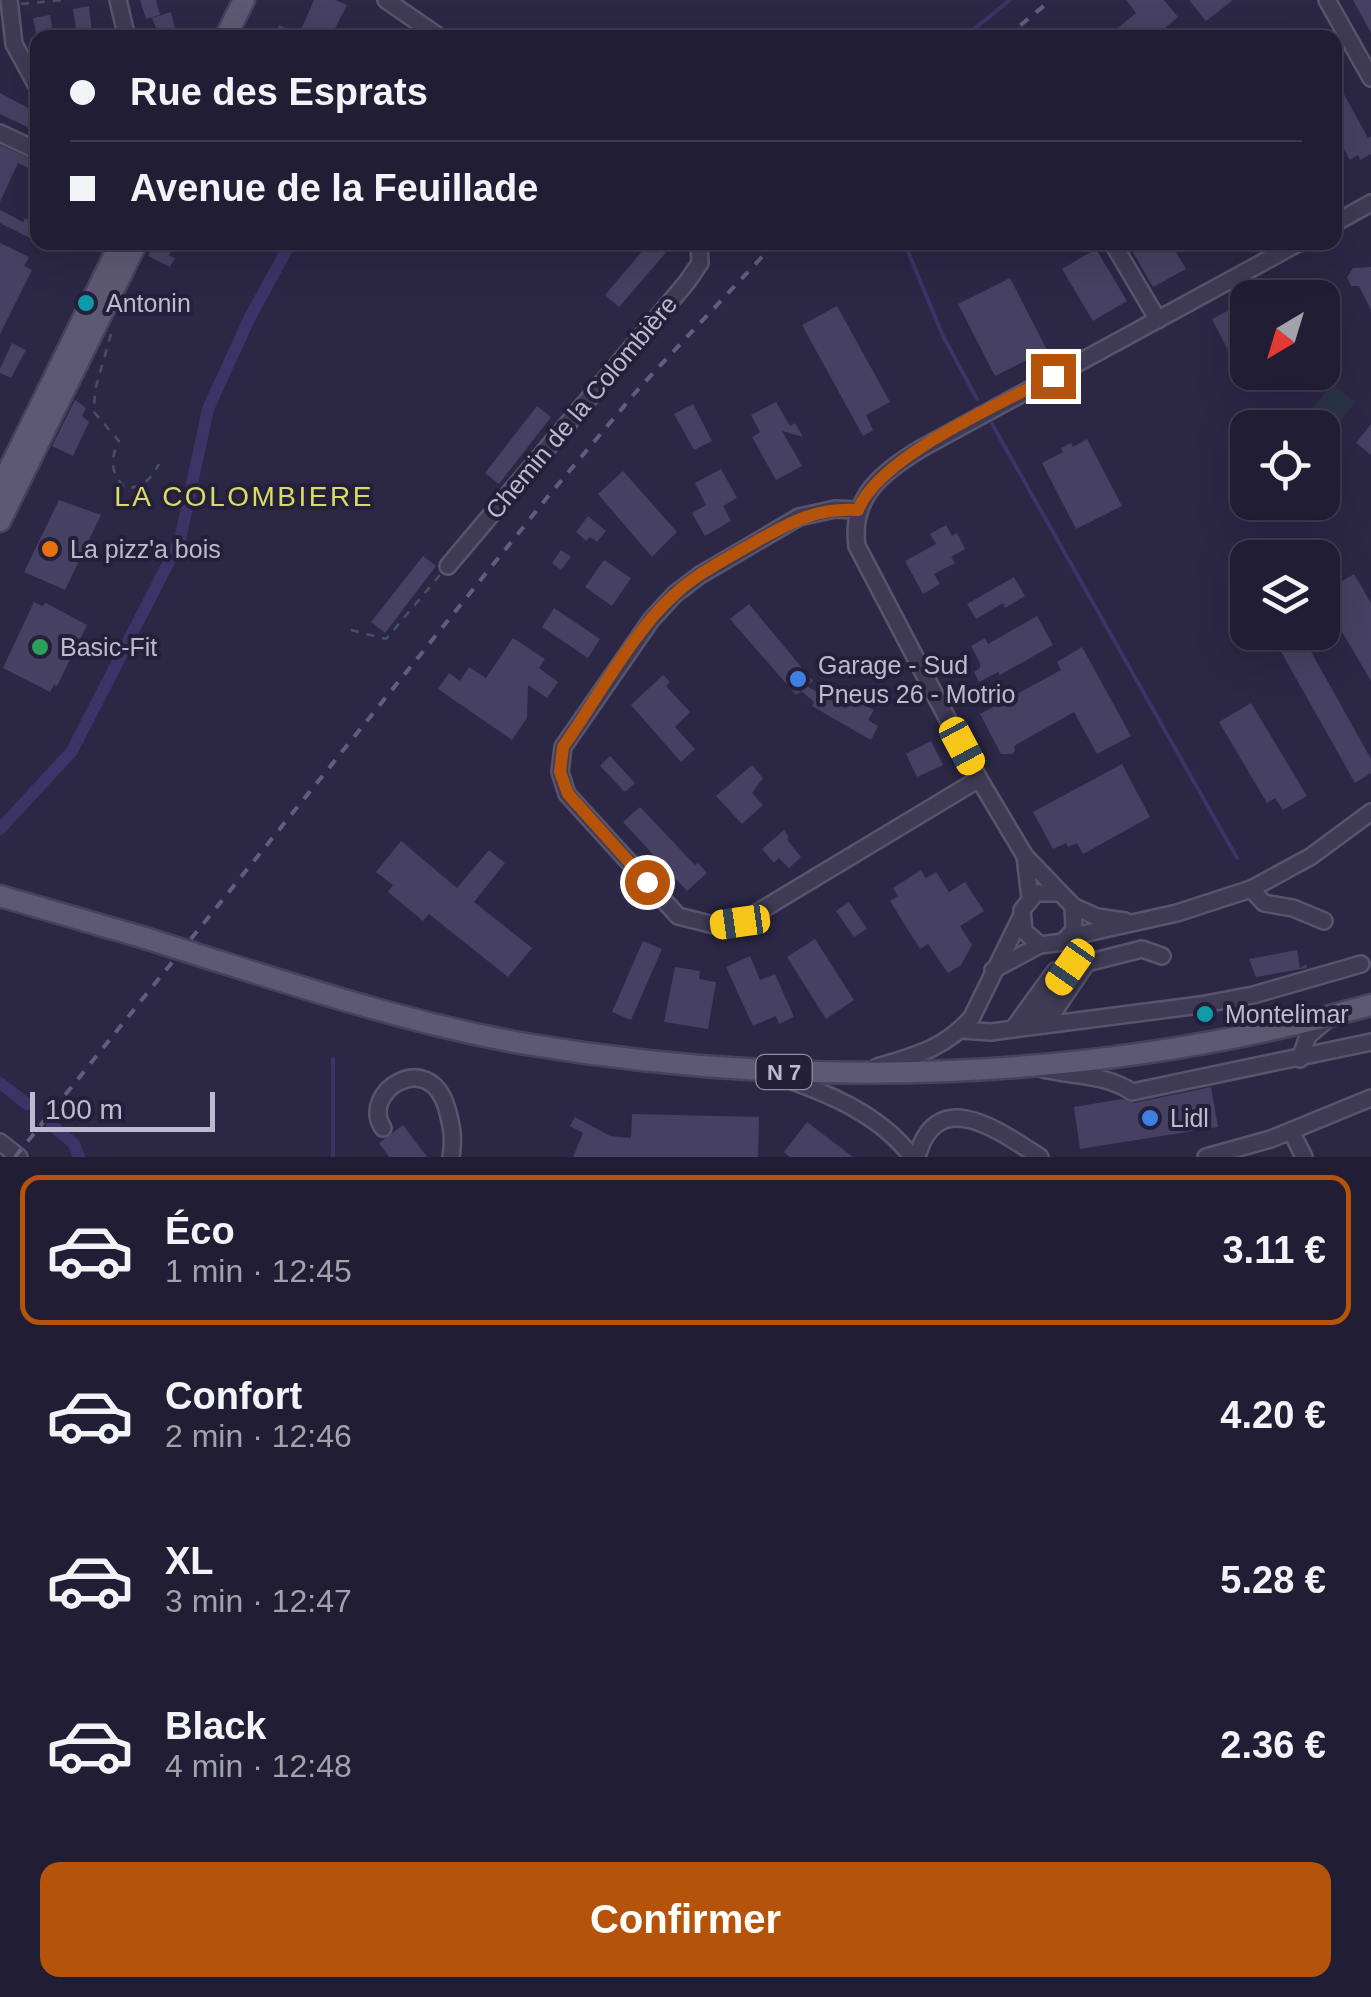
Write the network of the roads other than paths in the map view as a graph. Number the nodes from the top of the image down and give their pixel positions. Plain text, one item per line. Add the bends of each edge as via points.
1 (118, 0) edge
2 (244, 0) edge
3 (254, 0) edge
4 (386, 0) edge
5 (1327, 0) edge
6 (9, 2) edge
7 (125, 30) edge
8 (229, 30) edge
9 (240, 30) edge
10 (429, 30) edge
11 (30, 73) edge
12 (1371, 78) edge
13 (0, 133) edge
14 (30, 147) edge
15 (1371, 203) edge
16 (1342, 219) edge
17 (117, 250) edge
18 (133, 250) edge
19 (699, 250) edge
20 (1117, 250) edge
21 (1285, 250) edge
22 (1158, 320) junction
23 (0, 488) edge
24 (858, 510) junction
25 (0, 521) edge
26 (448, 566) road end
27 (979, 779) junction
28 (1371, 812) edge
29 (1025, 856) junction
30 (1251, 889) junction
31 (1059, 893) junction
32 (5, 897) edge
33 (1030, 898) junction
34 (1074, 906) junction
35 (1021, 916) junction
36 (1324, 920) dead end
37 (1134, 922) junction
38 (1069, 937) junction
39 (1040, 944) junction
40 (1162, 956) dead end
41 (1361, 964) dead end
42 (1078, 966) junction
43 (993, 970) junction
44 (1371, 1004) edge
45 (1332, 1016) junction
46 (1029, 1027) junction
47 (960, 1030) junction
48 (1371, 1042) edge
49 (1300, 1059) junction
50 (1036, 1067) junction
51 (766, 1072) junction
52 (854, 1074) junction
53 (1371, 1098) edge
54 (384, 1128) dead end
55 (1291, 1131) junction
56 (0, 1142) edge
57 (19, 1157) edge
58 (450, 1157) edge
59 (914, 1157) edge
60 (1040, 1157) edge
61 (1206, 1157) edge
62 (1304, 1157) edge

1 - 7 street
2 - 8 main road
3 - 9 main road
4 - 10 street
5 - 12 street
6 - 11 street via 14,44
13 - 14 street
15 - 16 street
17 - 23 main road
18 - 25 main road
19 - 26 street, Chemin de la Colombière via 700,263 687,282
20 - 22 street
21 - 22 street
22 - 24 street via 898,463 865,493
24 - 27 street via 858,546
24 - 27 street via 799,517 675,594 563,747 560,772 568,794 678,916 718,926 740,922
27 - 29 street
28 - 30 street
29 - 31 street
29 - 33 street
30 - 36 street via 1264,903
30 - 37 street
31 - 33 street
31 - 34 street
32 - 51 main road, N 7, bridge via 360,1005 522,1044
33 - 35 street
34 - 37 street
34 - 38 street
35 - 39 street via 1024,931
35 - 43 street
37 - 38 street
38 - 39 street
39 - 43 street
40 - 42 street via 1142,948
41 - 46 street via 1253,995
42 - 46 street
42 - 46 street via 1055,971
43 - 47 street
44 - 45 main road, N 7
45 - 49 street via 1308,1036
45 - 50 main road, N 7
46 - 47 street
47 - 52 street via 926,1052
48 - 49 street
49 - 50 street via 1132,1092 1106,1079
50 - 52 main road, N 7
51 - 52 main road, N 7
51 - 59 street via 853,1107
53 - 55 street
54 - 58 street via 378,1106 384,1094 404,1078 431,1082 442,1095 454,1136
55 - 61 street
55 - 62 street
56 - 57 street
59 - 60 street via 936,1126 967,1118 995,1127

